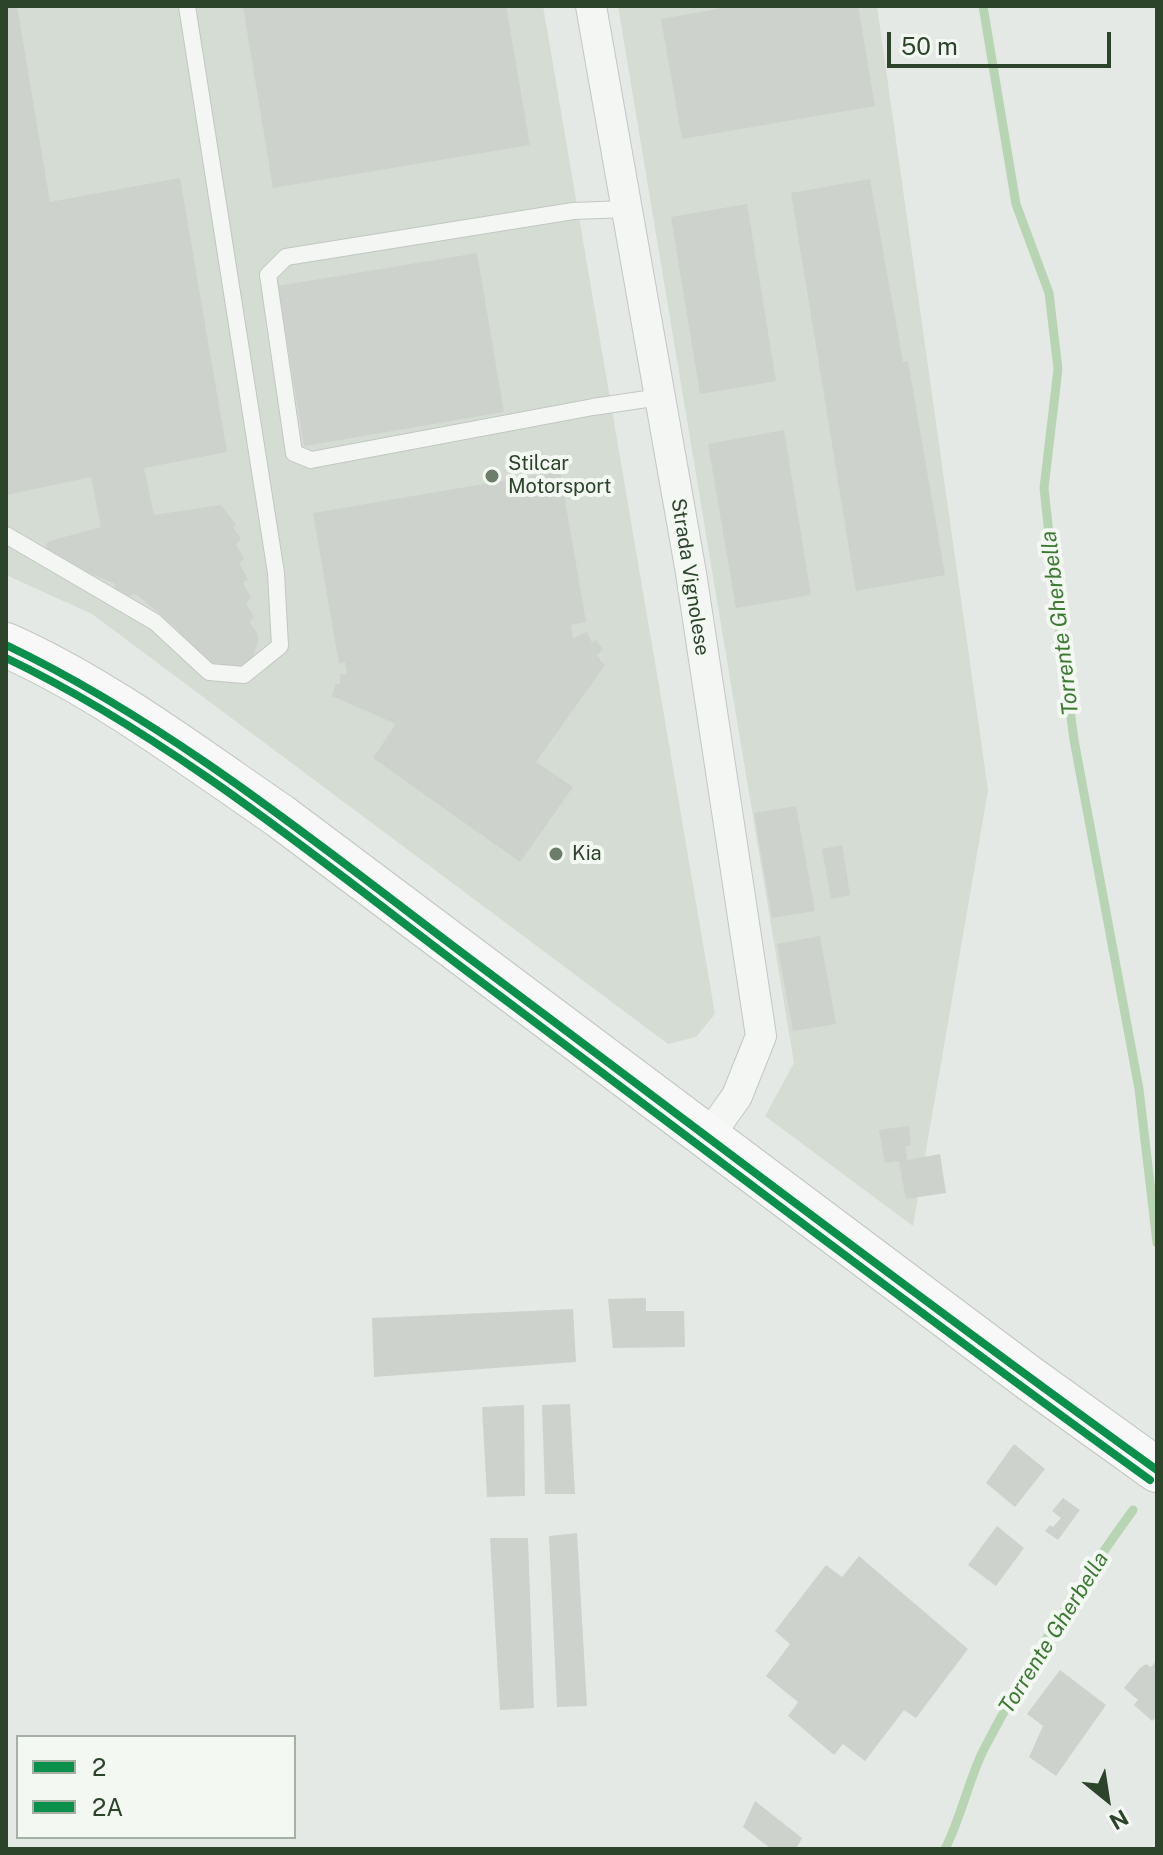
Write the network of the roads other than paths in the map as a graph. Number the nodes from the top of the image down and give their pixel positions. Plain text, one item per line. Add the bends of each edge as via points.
1 (187, 6) edge
2 (591, 6) edge
3 (627, 209) junction
4 (660, 397) junction
5 (6, 535) edge
6 (6, 645) edge
7 (708, 1137) junction
8 (1157, 1470) edge

1 - 5 lane via 276,573 280,646 244,675 209,672 155,622
2 - 3 street, Strada Vignolese
3 - 4 street, Strada Vignolese
3 - 4 lane via 573,211 286,257 268,275 294,453 311,460
4 - 7 street, Strada Vignolese via 761,1036 737,1096
6 - 7 main road via 76,681 280,816
7 - 8 main road

